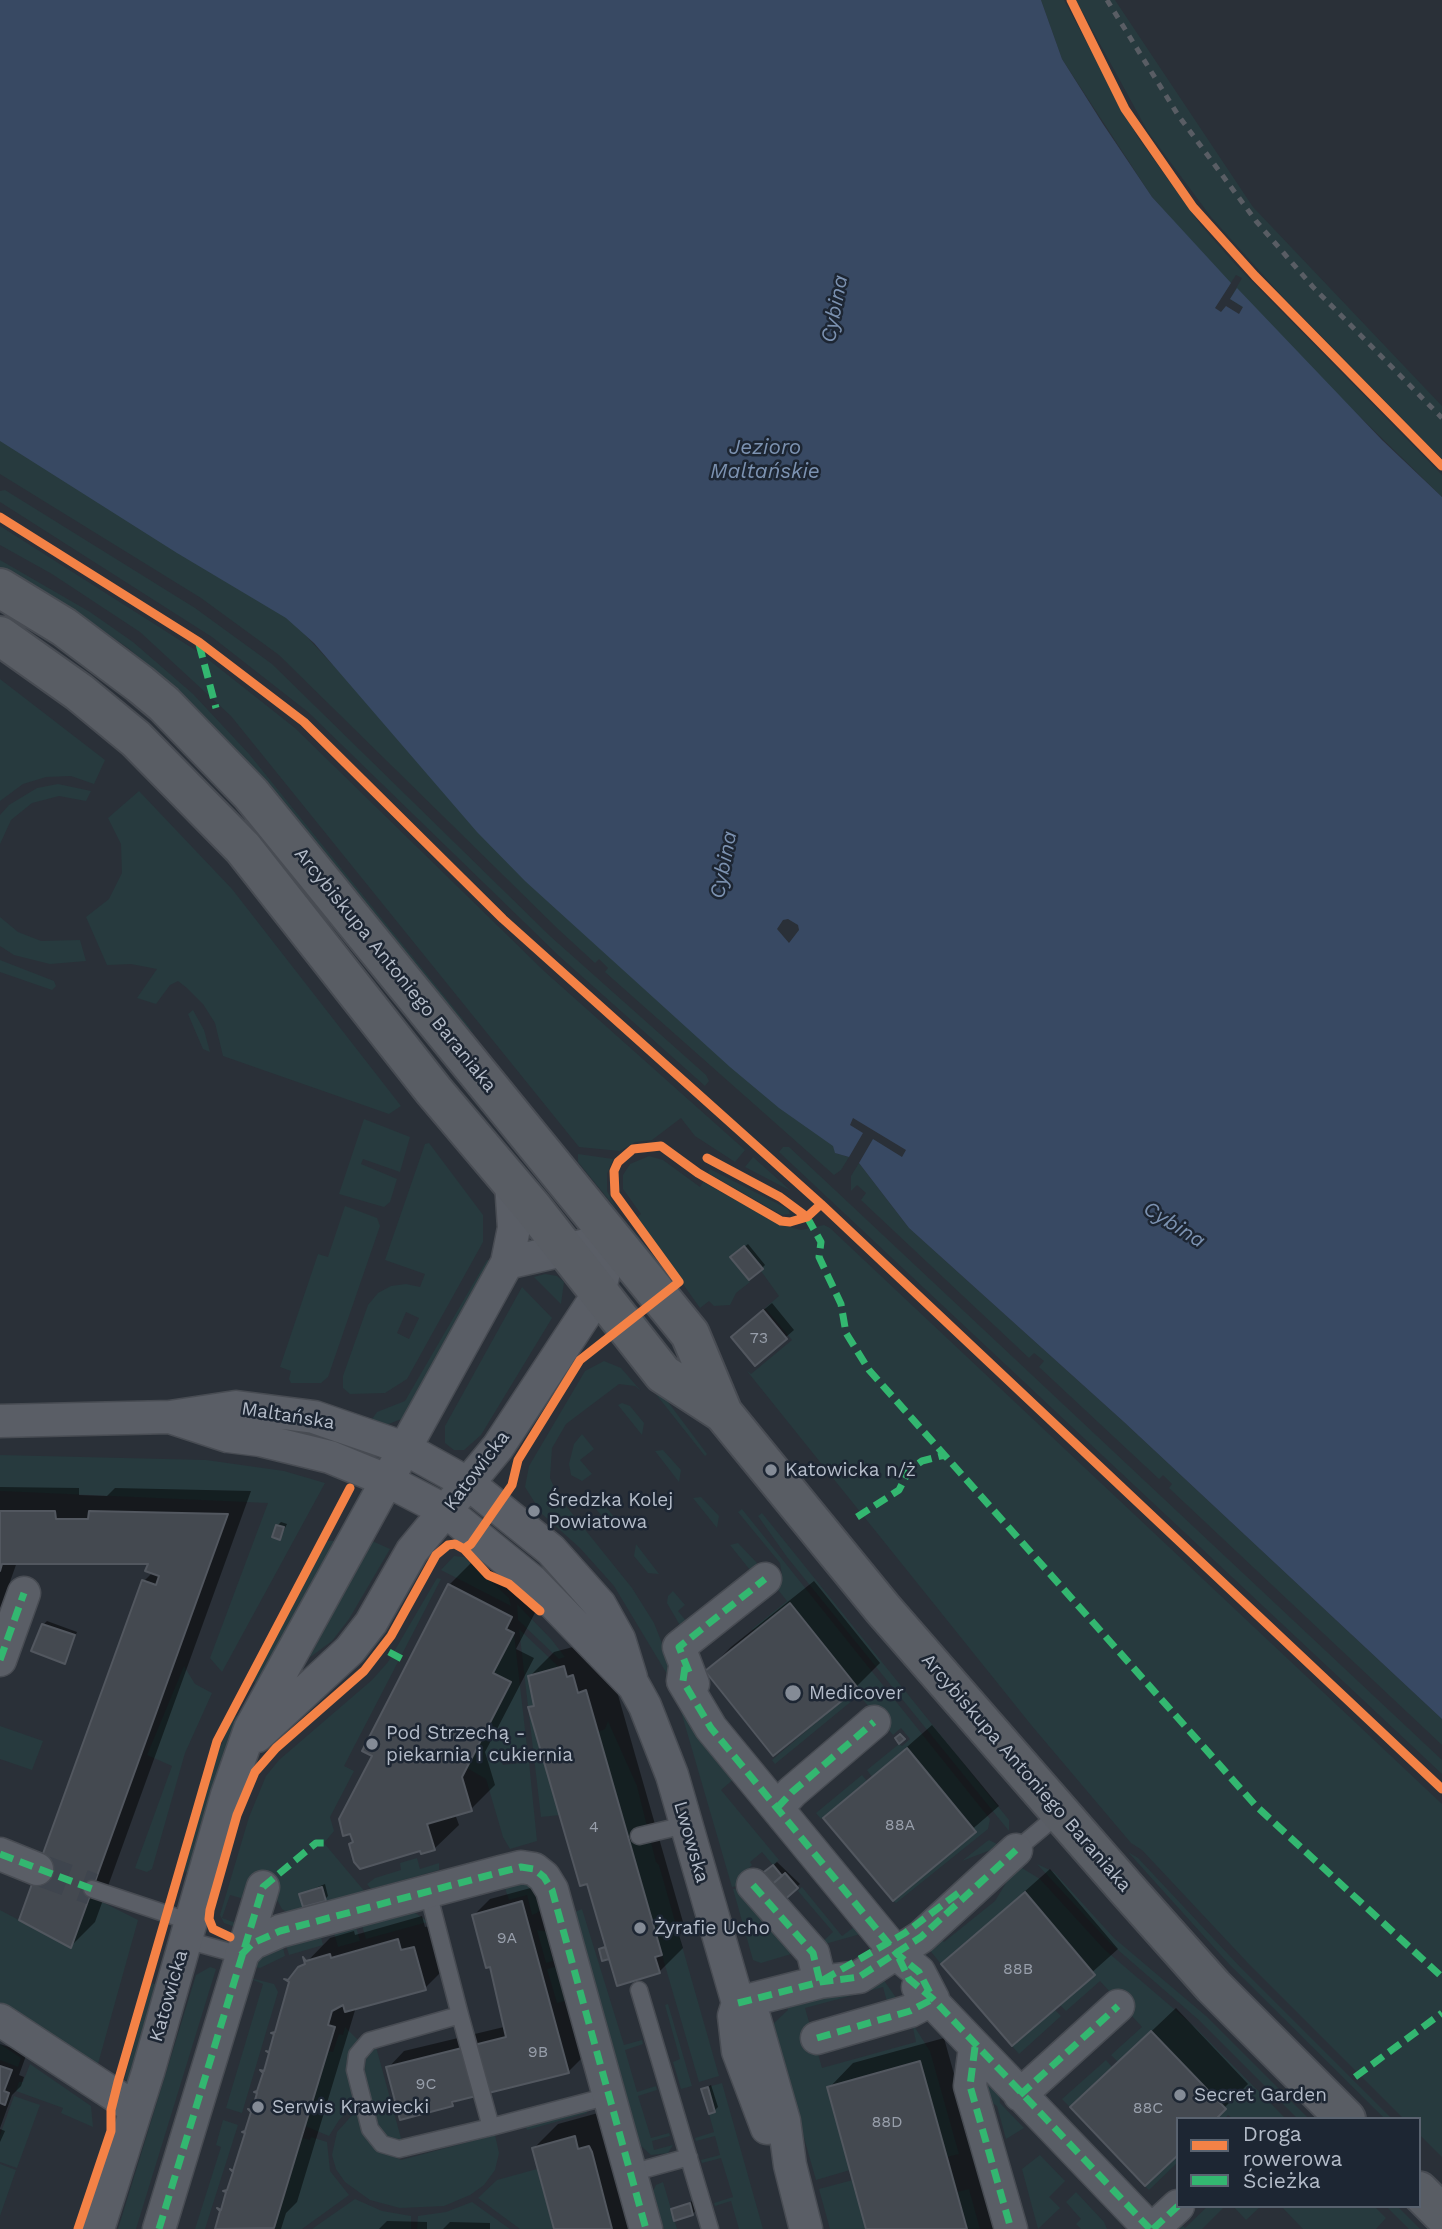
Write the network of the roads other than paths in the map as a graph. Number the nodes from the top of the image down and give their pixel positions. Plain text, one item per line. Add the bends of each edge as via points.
1 (0, 588) edge
2 (0, 636) edge
3 (511, 1182) junction
4 (612, 1239) junction
5 (563, 1248) junction
6 (507, 1263) junction
7 (599, 1293) junction
8 (723, 1413) junction
9 (170, 1417) junction
10 (0, 1421) edge
11 (404, 1448) junction
12 (386, 1480) junction
13 (469, 1484) junction
14 (446, 1511) junction
15 (765, 1579) dead end
16 (24, 1593) dead end
17 (0, 1660) edge
18 (634, 1686) junction
19 (874, 1722) dead end
20 (238, 1763) junction
21 (777, 1808) junction
22 (1060, 1813) junction
23 (685, 1825) junction
24 (639, 1836) dead end
25 (1016, 1850) joint
26 (0, 1854) edge
27 (37, 1870) tunnel mouth
28 (753, 1885) dead end
29 (263, 1887) dead end
30 (92, 1889) tunnel mouth
31 (428, 1892) junction
32 (188, 1931) junction
33 (903, 1942) junction
34 (241, 1955) junction
35 (820, 1982) junction
36 (639, 1990) dead end
37 (933, 2000) junction
38 (738, 2003) junction
39 (1118, 2006) dead end
40 (460, 2015) junction
41 (0, 2020) edge
42 (817, 2038) dead end
43 (975, 2047) junction
44 (1020, 2095) junction
45 (609, 2096) junction
46 (136, 2109) junction
47 (1344, 2117) edge
48 (491, 2127) junction
49 (689, 2157) junction
50 (631, 2173) junction
51 (1421, 2193) edge
52 (1176, 2208) edge
53 (1442, 2214) edge
54 (98, 2229) edge
55 (159, 2229) edge
56 (646, 2229) edge
57 (710, 2229) edge
58 (806, 2229) edge
59 (1011, 2229) edge
60 (1151, 2229) edge

1 - 4 street, Arcybiskupa Antoniego Baraniaka via 120,668 219,759
2 - 3 street, Arcybiskupa Antoniego Baraniaka via 79,692 207,809 269,879
3 - 5 street, Arcybiskupa Antoniego Baraniaka
3 - 6 street, Katowicka via 514,1228
4 - 5 street
4 - 7 street, Katowicka
4 - 8 street, Arcybiskupa Antoniego Baraniaka via 690,1334
5 - 6 street
5 - 7 street, Arcybiskupa Antoniego Baraniaka
6 - 11 street, Katowicka
7 - 8 street, Arcybiskupa Antoniego Baraniaka via 663,1374
7 - 13 street, Katowicka
8 - 22 street, Arcybiskupa Antoniego Baraniaka via 883,1609
9 - 10 street, Maltańska
9 - 11 street, Maltańska via 236,1407 270,1409 339,1424
9 - 12 street, Maltańska via 228,1436 330,1457
11 - 12 street, Katowicka
11 - 13 street, Lwowska
12 - 14 street, Lwowska
12 - 20 street, Katowicka via 250,1729
13 - 14 street, Katowicka
13 - 18 street, Lwowska via 551,1550 600,1605 619,1639
14 - 18 street, Lwowska via 535,1584
14 - 20 street, Katowicka via 412,1551 350,1650 265,1726
15 - 21 street via 679,1647 685,1667 683,1681 711,1728
16 - 17 street
18 - 23 street, Lwowska via 672,1775
19 - 21 street
20 - 32 street, Katowicka
21 - 33 street
22 - 25 lane
22 - 47 street, Arcybiskupa Antoniego Baraniaka via 1213,1986
23 - 24 lane
23 - 38 street, Lwowska
25 - 33 street
26 - 27 street
28 - 35 street via 813,1953
29 - 34 street
30 - 32 lane
31 - 34 street via 280,1931 253,1943
31 - 40 lane
31 - 45 street via 521,1867 544,1877 552,1890
32 - 34 lane
32 - 46 street, Katowicka
33 - 35 street
33 - 37 street via 909,1979
34 - 55 street
35 - 38 street
36 - 49 lane
37 - 42 street
37 - 43 street
38 - 58 street, Lwowska via 734,2016 738,2052 765,2123 790,2165
39 - 44 street
40 - 48 lane
40 - 48 lane via 369,2040 357,2054 355,2070 370,2129 382,2144 399,2149
41 - 46 street
43 - 44 street
43 - 59 street via 970,2086
44 - 60 street
45 - 48 lane
45 - 50 street
46 - 54 street, Katowicka
49 - 50 lane
49 - 57 lane
50 - 56 street
51 - 53 street
52 - 60 street

